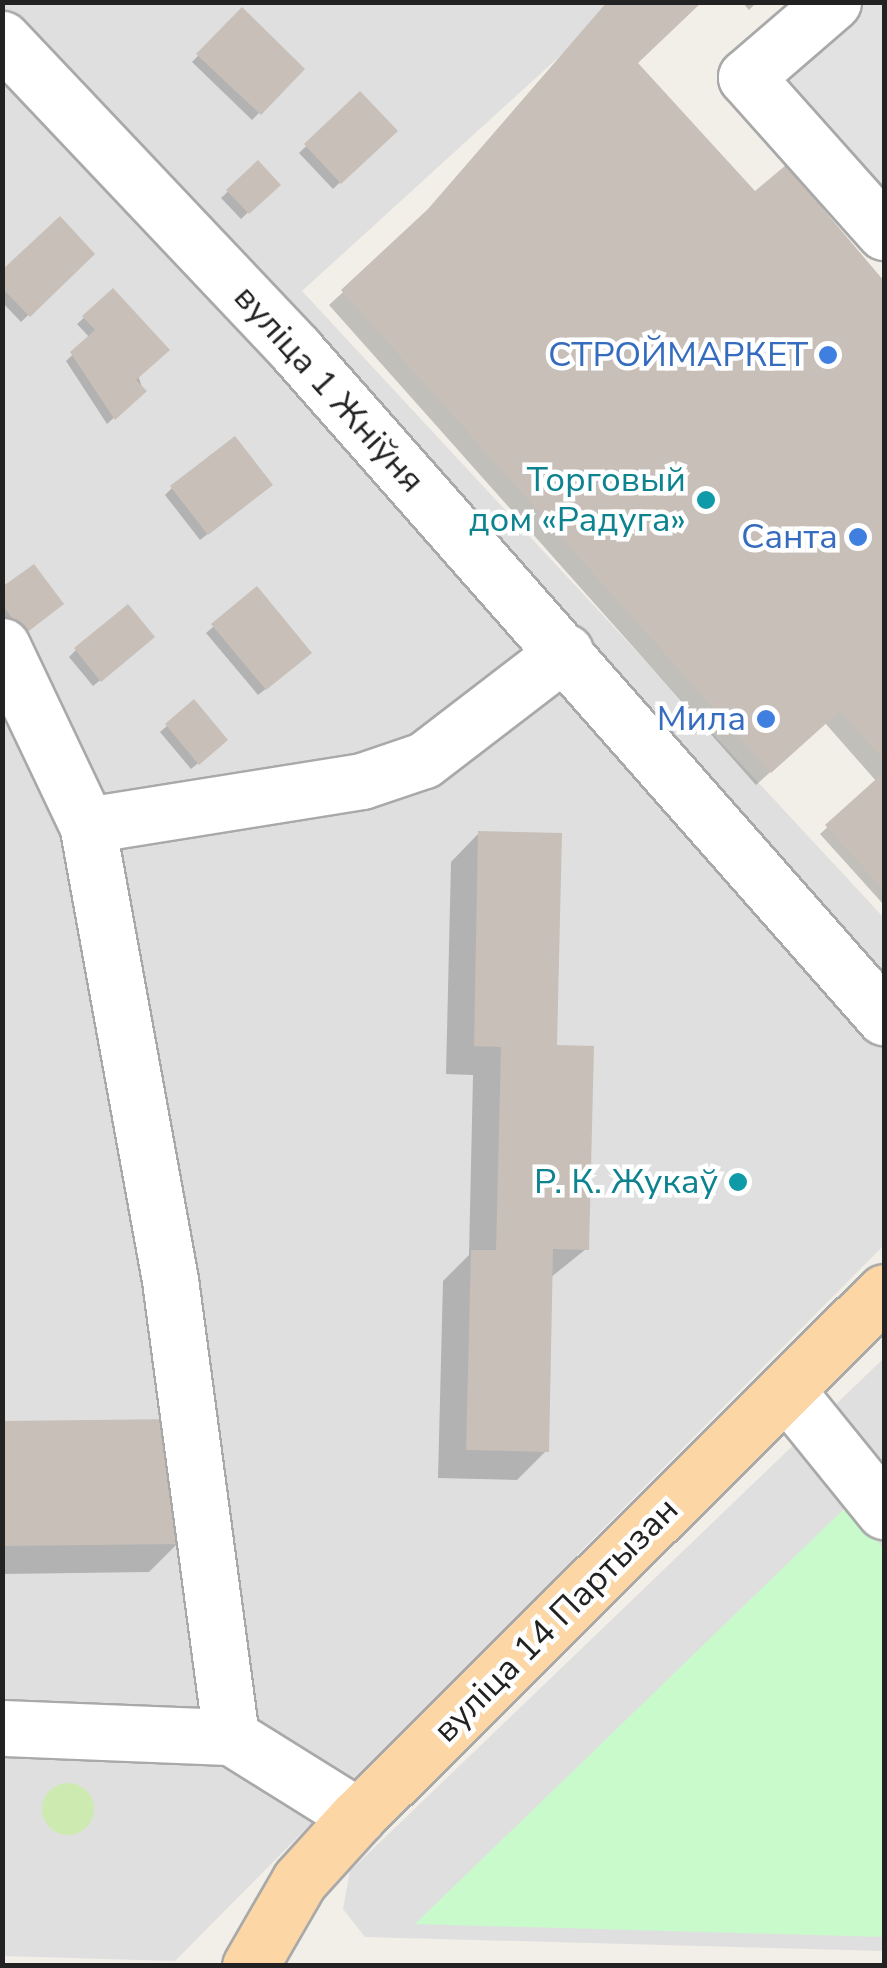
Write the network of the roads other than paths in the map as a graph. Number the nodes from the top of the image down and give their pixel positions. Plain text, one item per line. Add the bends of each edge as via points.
1 (834, 2) edge
2 (2, 39) edge
3 (884, 232) edge
4 (2, 646) edge
5 (565, 652) junction
6 (87, 824) junction
7 (884, 1018) edge
8 (884, 1292) edge
9 (786, 1390) junction
10 (884, 1511) edge
11 (2, 1728) edge
12 (231, 1737) junction
13 (358, 1816) junction
14 (250, 1966) edge

1 - 3 street via 746,78
2 - 5 street, вуліца 1 Жніўня
4 - 6 street
5 - 6 street via 424,760 362,782
5 - 7 street, вуліца 1 Жніўня
6 - 12 street via 170,1280
8 - 9 main road, вуліца 14 Партызан
9 - 10 street
9 - 13 main road, вуліца 14 Партызан
11 - 12 street
12 - 13 street
13 - 14 main road, вуліца 14 Партызан via 298,1881

